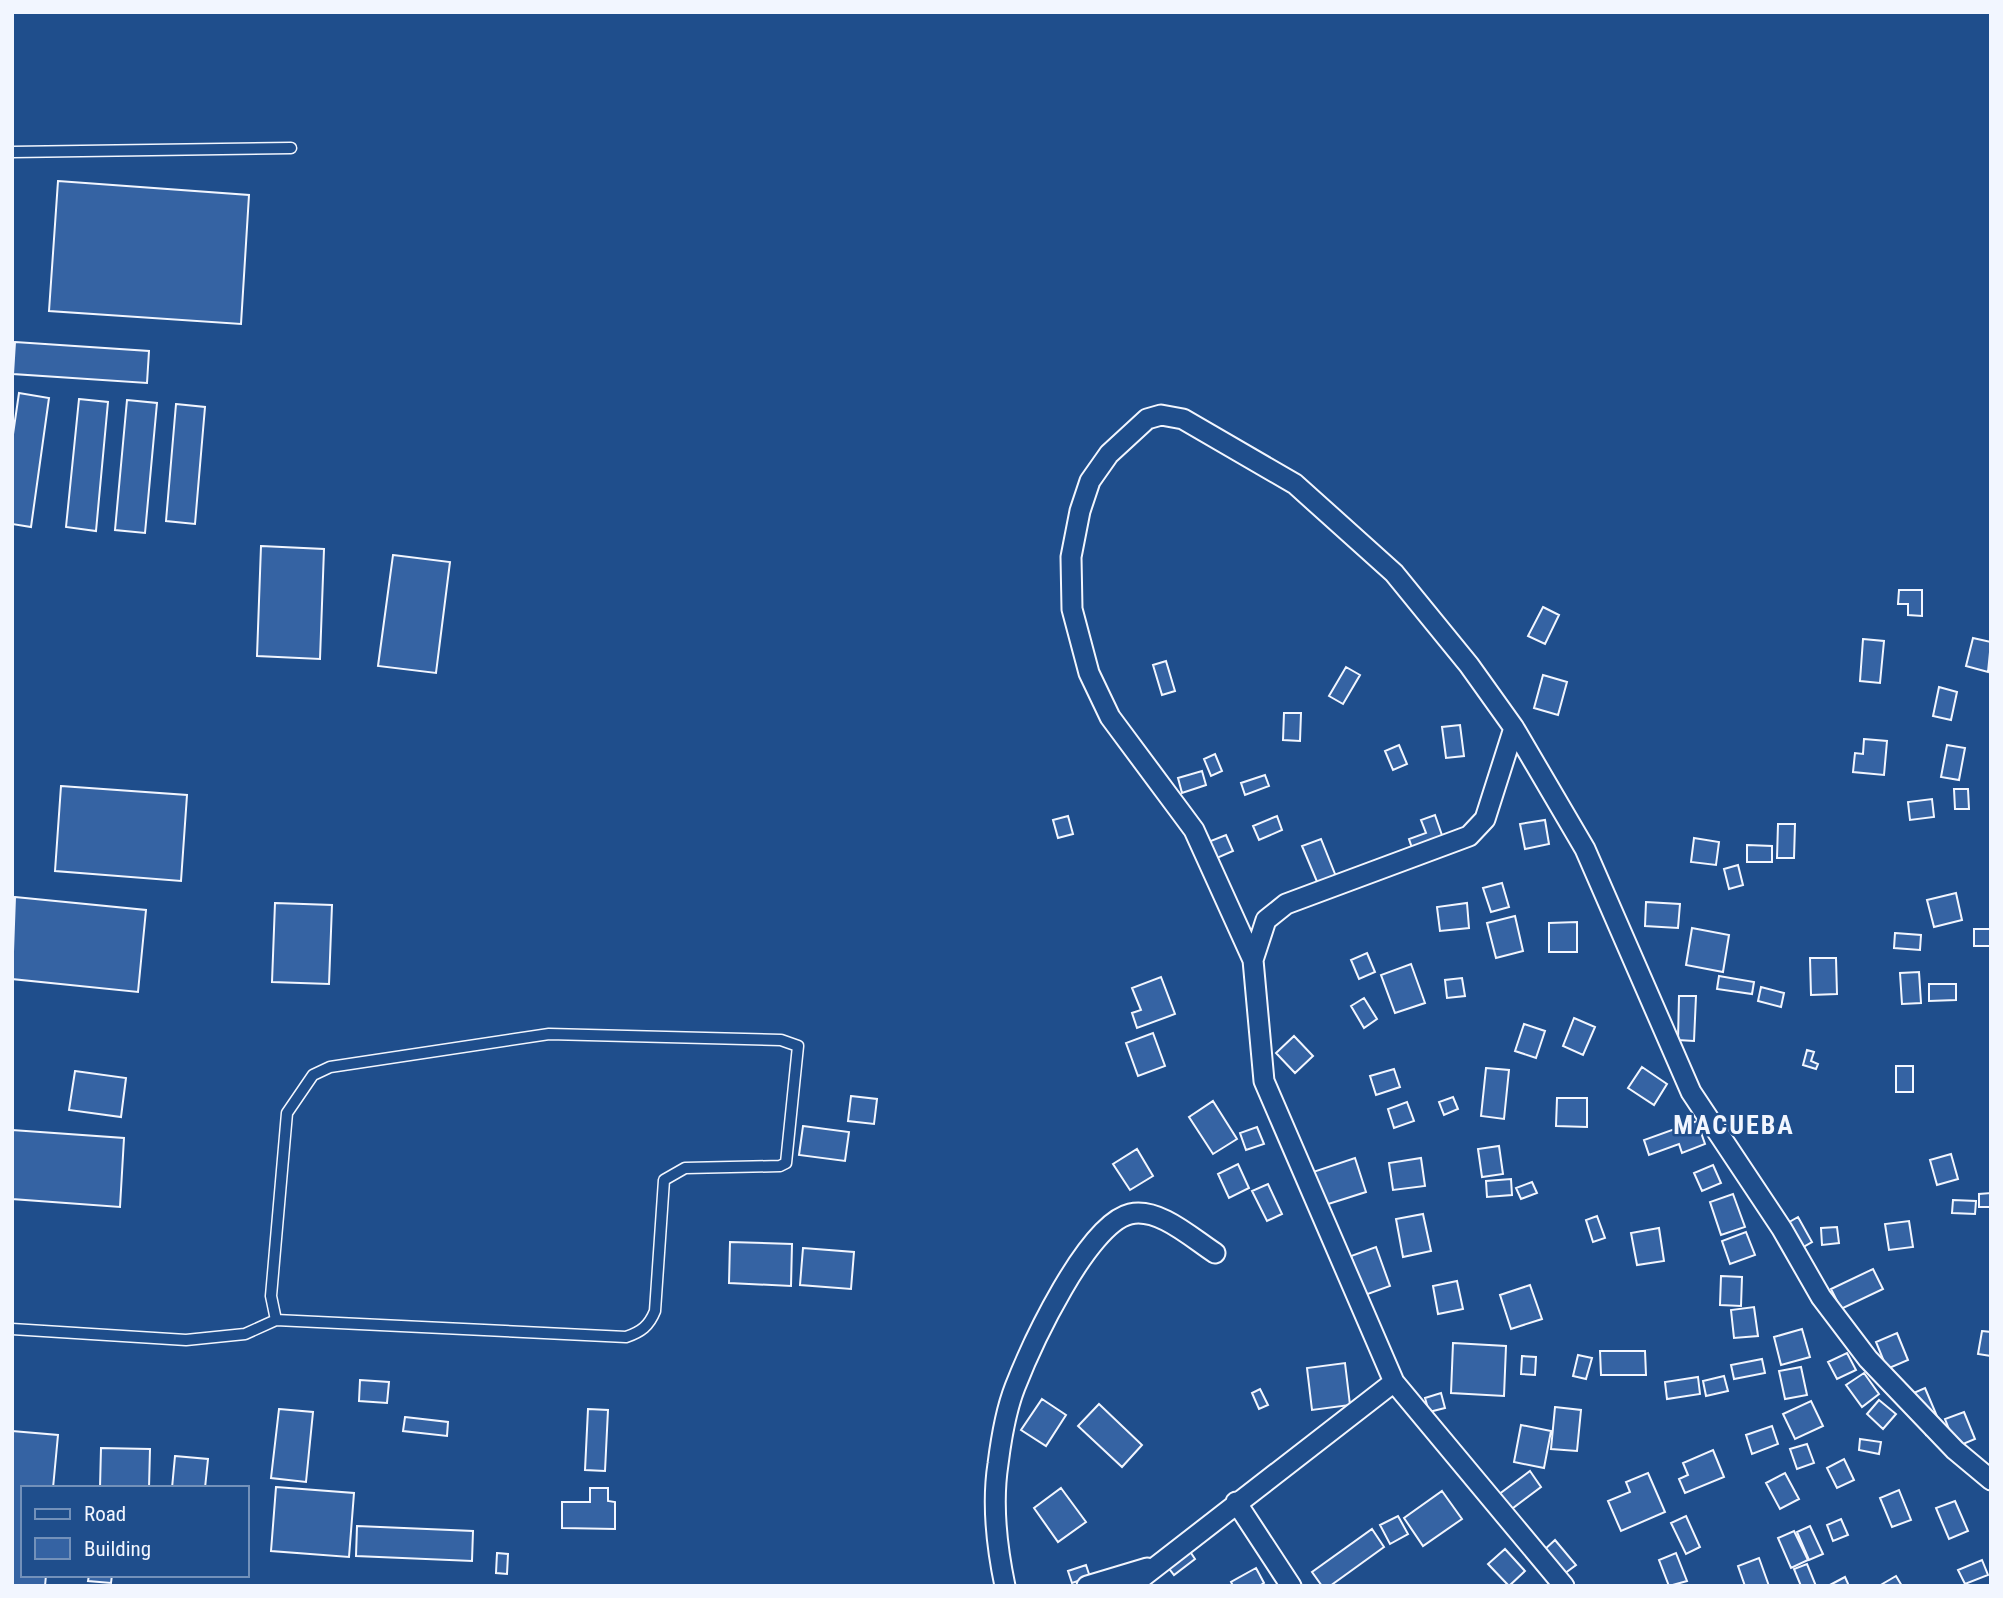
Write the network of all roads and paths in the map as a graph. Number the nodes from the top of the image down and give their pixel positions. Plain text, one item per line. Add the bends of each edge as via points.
1 (291, 148) dead end
2 (12, 152) edge
3 (1514, 729) junction
4 (1253, 960) junction
5 (1215, 1253) dead end
6 (276, 1320) junction
7 (12, 1329) edge
8 (1394, 1382) junction
9 (1991, 1480) edge
10 (1236, 1502) junction
11 (1151, 1567) junction
12 (1561, 1585) edge
13 (1005, 1586) edge
14 (1087, 1586) edge
15 (1130, 1586) edge
16 (1291, 1586) edge

1 - 2 lane
3 - 4 street via 1479,829 1286,904 1266,920
3 - 4 street via 1394,573 1295,484 1183,419 1161,415 1140,424 1109,454 1090,481 1071,557 1072,609 1089,673 1110,717 1194,830
3 - 9 street via 1585,849 1691,1091 1821,1297 1868,1359 1955,1450
4 - 8 street via 1264,1081
5 - 13 street via 1162,1219 1130,1214 1111,1223 1075,1264 1014,1388 997,1466 998,1551
6 - 6 lane via 271,1296 287,1113 313,1075 330,1067 549,1034 781,1040 798,1046 786,1163 685,1168 664,1180 655,1311 640,1332 626,1336
6 - 7 lane via 245,1334 186,1340
8 - 10 street
8 - 12 street
10 - 11 street
10 - 16 street
11 - 14 street
11 - 15 street

